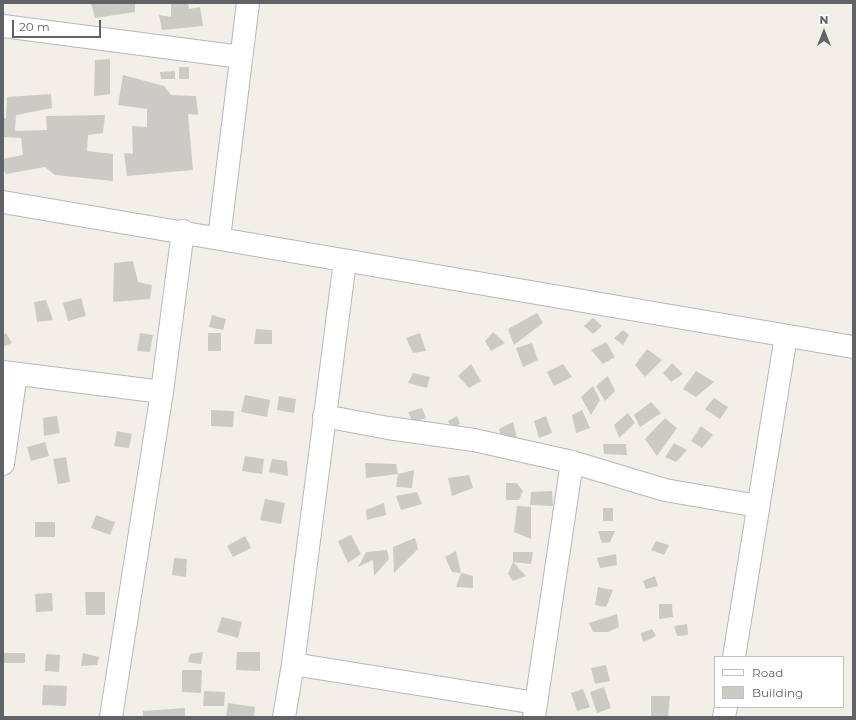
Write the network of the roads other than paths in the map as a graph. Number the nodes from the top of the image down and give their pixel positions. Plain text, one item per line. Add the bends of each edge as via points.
1 (248, 3) edge
2 (3, 26) edge
3 (241, 57) junction
4 (3, 202) edge
5 (183, 231) junction
6 (219, 238) junction
7 (345, 261) junction
8 (786, 336) junction
9 (853, 348) edge
10 (10, 373) edge
11 (162, 392) junction
12 (324, 416) junction
13 (572, 462) junction
14 (3, 464) edge
15 (758, 506) junction
16 (734, 656) edge
17 (293, 664) junction
18 (535, 710) edge
19 (111, 717) edge
20 (284, 717) edge

1 - 3 street
2 - 3 street
3 - 6 street
4 - 5 street
5 - 6 street
5 - 11 street
6 - 7 street
7 - 8 street
7 - 12 street
8 - 9 street
8 - 15 street
10 - 11 street
10 - 14 street
11 - 19 street
12 - 13 street via 474,440
12 - 17 street
13 - 15 street via 665,490
13 - 18 street
15 - 16 street
17 - 18 street
17 - 20 street

